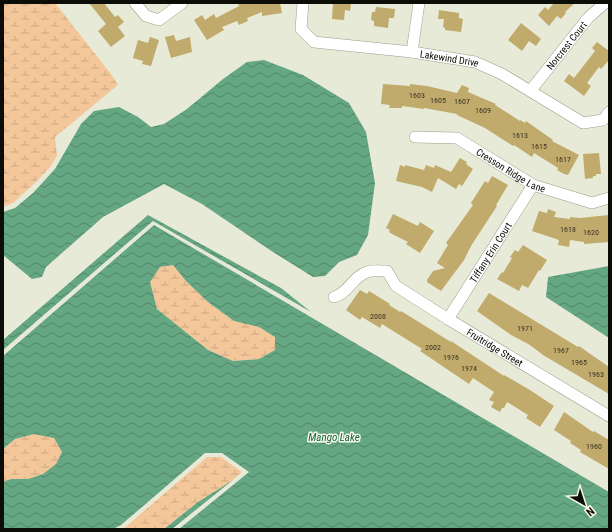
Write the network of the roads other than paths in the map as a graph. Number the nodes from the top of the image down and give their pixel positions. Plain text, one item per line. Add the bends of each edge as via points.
1 (135, 3) edge
2 (182, 3) edge
3 (303, 3) edge
4 (419, 3) edge
5 (605, 3) edge
6 (412, 52) junction
7 (531, 90) junction
8 (609, 112) edge
9 (415, 137) dead end
10 (533, 186) junction
11 (609, 198) edge
12 (334, 296) dead end
13 (448, 319) junction
14 (609, 416) edge

1 - 2 street via 146,16 159,20
3 - 6 street, Lakewind Drive via 301,29 314,42
4 - 6 street
5 - 7 street, Norcrest Court via 588,18
6 - 7 street, Lakewind Drive via 475,62
7 - 8 street, Lakewind Drive via 583,123 603,120
9 - 10 street, Cresson Ridge Lane via 457,138
10 - 11 street, Cresson Ridge Lane via 592,203
10 - 13 street, Tiffany Erin Court
12 - 13 street, Fruitridge Street via 345,292 361,275 373,271 387,271 396,286
13 - 14 street, Fruitridge Street

